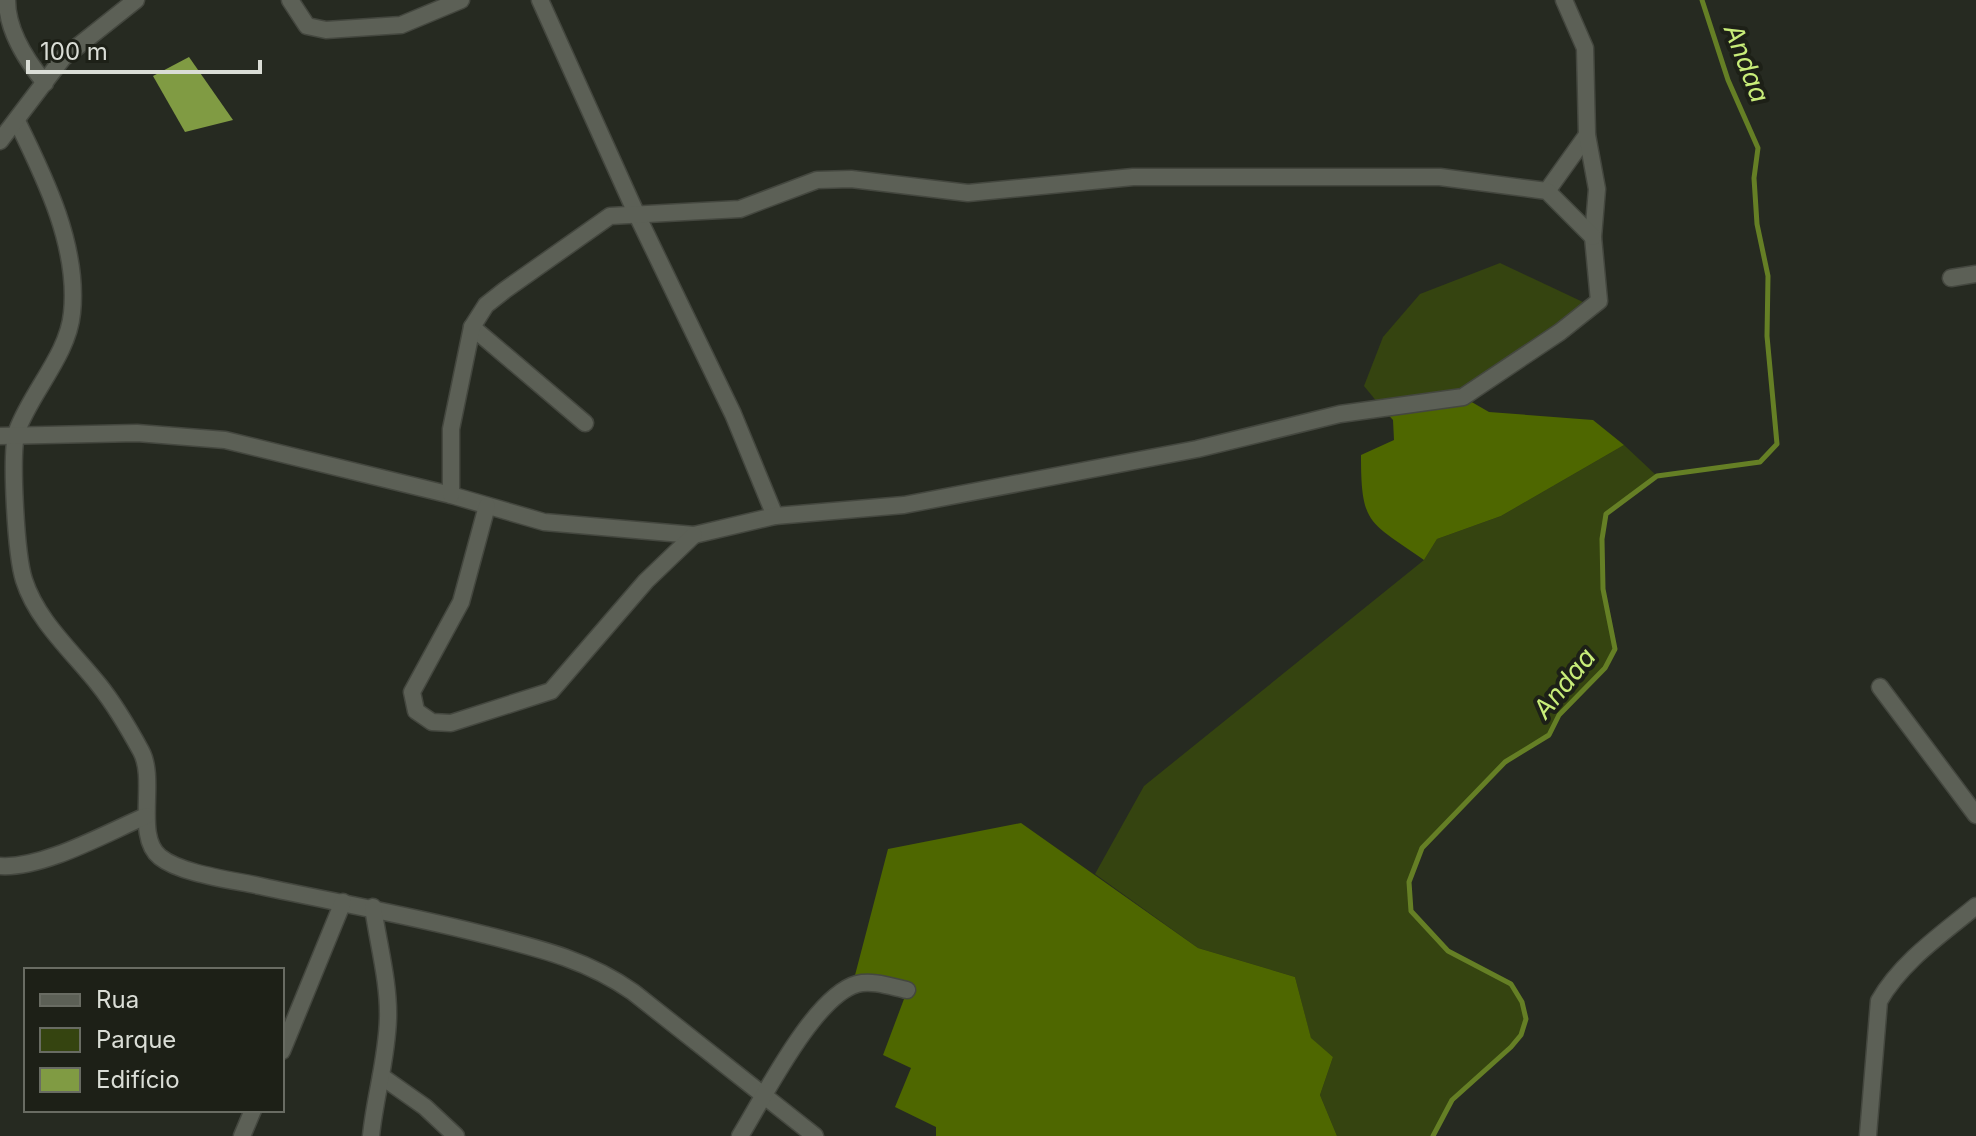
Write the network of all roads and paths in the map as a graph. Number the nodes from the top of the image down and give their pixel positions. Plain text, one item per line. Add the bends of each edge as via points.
1 (136, 0) edge
2 (290, 0) edge
3 (461, 0) edge
4 (540, 0) edge
5 (1564, 0) edge
6 (4, 10) edge
7 (45, 83) junction
8 (17, 121) junction
9 (1587, 135) junction
10 (0, 141) edge
11 (1547, 191) junction
12 (636, 213) junction
13 (1593, 237) junction
14 (1976, 274) edge
15 (1951, 278) dead end
16 (472, 327) junction
17 (585, 423) dead end
18 (8, 434) edge
19 (451, 495) junction
20 (487, 506) junction
21 (775, 516) junction
22 (694, 535) junction
23 (1880, 687) dead end
24 (1976, 815) edge
25 (146, 816) junction
26 (0, 866) edge
27 (343, 902) junction
28 (1976, 906) edge
29 (373, 907) junction
30 (907, 990) dead end
31 (284, 1046) edge
32 (381, 1076) junction
33 (765, 1094) junction
34 (252, 1112) edge
35 (1868, 1135) edge
36 (242, 1136) edge
37 (371, 1136) edge
38 (456, 1136) edge
39 (740, 1136) edge
40 (815, 1136) edge

1 - 7 street via 80,42
2 - 3 street via 307,26 326,30 401,25
4 - 12 street
5 - 9 street via 1585,48
6 - 7 street
7 - 8 street
8 - 10 street
8 - 18 street via 66,244 73,301 66,334
9 - 11 street
9 - 13 street via 1595,166
11 - 12 street via 1440,177 1133,177 968,193 851,179 817,180 740,209
11 - 13 street
12 - 16 street via 601,221 486,305
12 - 21 street via 733,414
13 - 21 street via 1600,295 1596,307 1463,397 1340,414 1197,449 904,505
14 - 15 street
16 - 17 street
16 - 19 street via 451,429
18 - 19 street via 137,433 225,440
18 - 25 street via 23,578 34,606 102,688 142,753 149,776
19 - 20 street
20 - 22 street via 544,522
20 - 22 street via 461,602 412,692 416,711 432,722 451,723 551,691 646,581
21 - 22 street
23 - 24 street
25 - 26 street via 72,848 14,867
25 - 27 street via 151,844 158,856 173,864
27 - 29 street
27 - 31 street
28 - 35 street via 1932,942 1879,1001
29 - 32 street via 388,1015
29 - 33 street via 569,956 604,972
30 - 33 street via 875,983 839,993 819,1010
32 - 37 street
32 - 38 street
33 - 39 street
33 - 40 street
34 - 36 street

